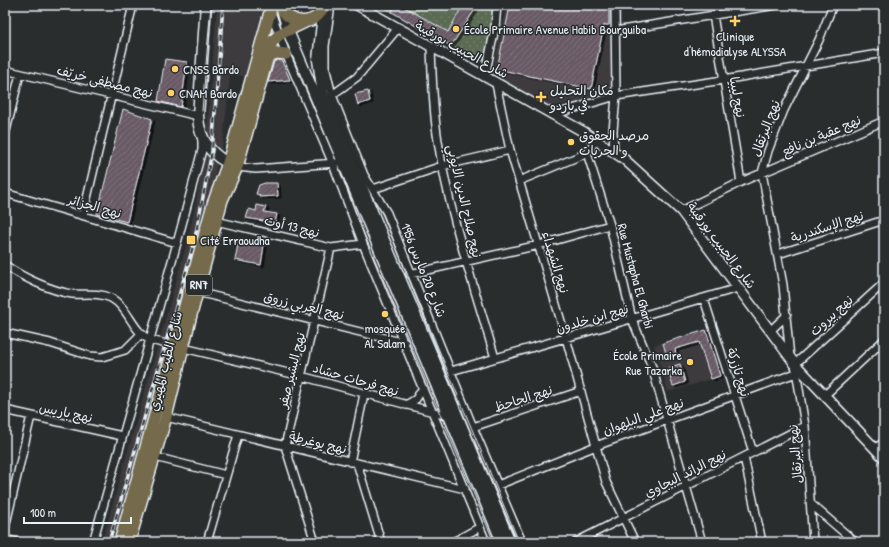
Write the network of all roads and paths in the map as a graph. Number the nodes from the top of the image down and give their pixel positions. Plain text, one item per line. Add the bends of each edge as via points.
1 (133, 5) edge
2 (206, 5) edge
3 (324, 5) edge
4 (331, 5) edge
5 (357, 5) edge
6 (497, 5) edge
7 (615, 5) edge
8 (775, 5) edge
9 (833, 5) edge
10 (276, 8) edge
11 (713, 15) junction
12 (307, 22) junction
13 (398, 28) junction
14 (615, 31) junction
15 (284, 33) junction
16 (431, 47) junction
17 (884, 53) edge
18 (286, 54) junction
19 (267, 57) junction
20 (805, 66) junction
21 (5, 70) edge
22 (20, 74) junction
23 (485, 76) junction
24 (723, 80) junction
25 (496, 84) junction
26 (111, 95) junction
27 (332, 95) junction
28 (616, 96) junction
29 (552, 115) junction
30 (198, 116) junction
31 (884, 121) edge
32 (5, 135) edge
33 (202, 139) junction
34 (596, 140) junction
35 (510, 150) junction
36 (614, 152) junction
37 (587, 153) junction
38 (342, 160) junction
39 (232, 165) junction
40 (442, 166) junction
41 (762, 174) junction
42 (519, 181) junction
43 (741, 182) junction
44 (373, 189) junction
45 (5, 193) edge
46 (681, 211) junction
47 (83, 215) junction
48 (884, 220) edge
49 (216, 221) junction
50 (610, 225) junction
51 (178, 243) junction
52 (363, 244) junction
53 (539, 245) junction
54 (331, 248) junction
55 (778, 254) junction
56 (467, 262) junction
57 (5, 265) edge
58 (410, 274) junction
59 (884, 282) edge
60 (738, 288) junction
61 (197, 292) junction
62 (704, 299) junction
63 (787, 315) junction
64 (632, 319) junction
65 (315, 320) junction
66 (770, 331) junction
67 (5, 333) edge
68 (140, 335) junction
69 (566, 338) junction
70 (150, 340) junction
71 (884, 340) edge
72 (404, 343) junction
73 (178, 348) junction
74 (495, 358) junction
75 (794, 365) junction
76 (451, 371) junction
77 (301, 376) junction
78 (423, 388) junction
79 (581, 391) junction
80 (364, 394) junction
81 (734, 396) junction
82 (824, 396) junction
83 (406, 405) junction
84 (5, 410) edge
85 (434, 412) junction
86 (31, 416) junction
87 (166, 417) junction
88 (455, 418) junction
89 (666, 420) junction
90 (805, 426) junction
91 (473, 427) junction
92 (238, 435) junction
93 (122, 436) junction
94 (884, 442) edge
95 (285, 446) junction
96 (596, 446) junction
97 (876, 449) junction
98 (753, 452) junction
99 (155, 456) junction
100 (744, 457) junction
101 (884, 458) edge
102 (353, 463) junction
103 (226, 475) junction
104 (481, 484) junction
105 (498, 485) junction
106 (687, 485) junction
107 (465, 489) junction
108 (811, 504) junction
109 (622, 519) junction
110 (480, 527) junction
111 (5, 528) edge
112 (6, 540) edge
113 (17, 542) edge
114 (93, 542) edge
115 (120, 542) edge
116 (129, 542) edge
117 (207, 542) edge
118 (315, 542) edge
119 (381, 542) edge
120 (453, 542) edge
121 (486, 542) edge
122 (502, 542) edge
123 (510, 542) edge
124 (522, 542) edge
125 (576, 542) edge
126 (635, 542) edge
127 (702, 542) edge
128 (762, 542) edge
129 (813, 542) edge
130 (855, 542) edge

1 - 26 street
2 - 30 main road
3 - 12 main road via 316,17
3 - 38 main road via 318,48 320,79
4 - 27 street, شارع 20 مارس 1956 via 325,66
5 - 13 street, شارع الحبيب بورقيبة
6 - 23 street
7 - 14 street
8 - 11 street
9 - 20 street, نهج البرتقال
10 - 12 main road via 293,20
10 - 15 main road
10 - 39 main road, شارع الطيب المهيري / RN7 via 268,25
11 - 14 street
11 - 24 street, نهج ليبيا
12 - 15 main road
13 - 16 street, شارع الحبيب بورقيبة
13 - 27 street via 357,77
14 - 28 street
15 - 18 street
15 - 19 main road, شارع الطيب المهيري / RN7 via 272,42
15 - 38 main road
16 - 23 street, شارع الحبيب بورقيبة
16 - 40 street, نهج صلاح الدين الايوبي via 434,106
17 - 20 street
18 - 19 main road via 276,53
18 - 38 street
19 - 39 main road, شارع الطيب المهيري / RN7
20 - 24 street
20 - 41 street, نهج البرتقال via 778,124
21 - 22 street, نهج مصطفى خريّف
22 - 26 street, نهج مصطفى خريّف
22 - 32 street
23 - 25 street, شارع الحبيب بورقيبة
24 - 28 street
24 - 43 street, نهج ليبيا
25 - 29 street, شارع الحبيب بورقيبة
25 - 35 street, نهج الشهداء
26 - 30 street, نهج مصطفى خريّف
26 - 47 street
27 - 44 street, شارع 20 مارس 1956 via 362,169
28 - 29 street
28 - 36 street via 613,122
29 - 34 street, شارع الحبيب بورقيبة
30 - 33 main road
31 - 41 street, نهج عقبة بن نافع
33 - 39 main road via 208,147
33 - 51 street via 202,150
34 - 36 street, شارع الحبيب بورقيبة
34 - 37 street
35 - 40 street
35 - 42 street, نهج الشهداء
36 - 46 street, شارع الحبيب بورقيبة
37 - 42 street
37 - 50 street, Rue Mustapha El Gharbi
38 - 39 street via 256,169
38 - 52 street
38 - 88 main road
39 - 49 main road, شارع الطيب المهيري / RN7
39 - 73 main road, شارع الطيب المهيري / RN7 via 213,204
40 - 44 street
40 - 56 street, نهج صلاح الدين الايوبي
41 - 43 street, نهج عقبة بن نافع
41 - 55 street, نهج البرتقال
42 - 53 street, نهج الشهداء
43 - 46 street, نهج عقبة بن نافع
44 - 58 street, شارع 20 مارس 1956 via 387,212
45 - 47 street, نهج الجزائر
46 - 60 street, شارع الحبيب بورقيبة
47 - 51 street, نهج الجزائر
48 - 55 street, نهج الإسكندرية
49 - 54 street, نهج 13 أوت
49 - 61 main road, شارع الطيب المهيري / RN7
50 - 53 street
50 - 64 street, Rue Mustapha El Gharbi
51 - 70 street
52 - 54 street, نهج 13 أوت
52 - 72 street
53 - 56 street
53 - 69 street, نهج الشهداء
54 - 65 street, نهج البشير صفر
55 - 63 street, نهج البرتقال
56 - 58 street
56 - 74 street, نهج صلاح الدين الايوبي
57 - 68 street via 51,289 71,294 98,294 110,298 124,310
58 - 76 street, شارع 20 مارس 1956
59 - 75 street, نهج بيروت
60 - 62 street, نهج ابن خلدون
60 - 66 street, شارع الحبيب بورقيبة
61 - 65 street, نهج العربي زروق
61 - 73 main road, شارع الطيب المهيري / RN7
62 - 64 street, نهج ابن خلدون
62 - 81 street, نهج تازركة
63 - 66 street
63 - 75 street, نهج البرتقال
64 - 69 street, نهج ابن خلدون
64 - 89 street, Rue Mustapha El Gharbi via 652,367
65 - 72 street, نهج العربي زروق
65 - 77 street, نهج البشير صفر
66 - 75 street, شارع الحبيب بورقيبة
67 - 68 street via 102,357 125,350
68 - 70 street, نهج فرحات حشاد
69 - 74 street, نهج ابن خلدون
69 - 79 street, نهج الشهداء
70 - 73 street, نهج فرحات حشاد
70 - 93 street
71 - 82 street
72 - 78 street
73 - 77 street, نهج فرحات حشاد
73 - 87 main road, شارع الطيب المهيري / RN7
73 - 115 main road, شارع الطيب المهيري / RN7
74 - 76 street, نهج ابن خلدون
75 - 81 street, نهج علي البلهوان
75 - 82 street, شارع الحبيب بورقيبة
75 - 90 street, نهج البرتقال
76 - 91 street, شارع 20 مارس 1956
77 - 80 street, نهج فرحات حشاد
77 - 95 street, نهج البشير صفر
78 - 83 street, نهج فرحات حشاد via 416,399
78 - 85 street
79 - 91 street, نهج الجاحظ
79 - 96 street, نهج الشهداء
80 - 83 street, نهج فرحات حشاد
80 - 102 street
81 - 89 street, نهج علي البلهوان
81 - 98 street, نهج تازركة
82 - 97 street, شارع الحبيب بورقيبة
83 - 85 street, نهج فرحات حشاد
84 - 86 street, نهج باريس
85 - 88 street, نهج فرحات حشاد
85 - 107 street
86 - 93 street, نهج باريس
86 - 111 street
87 - 92 street, نهج يوغرطة
87 - 99 main road, شارع الطيب المهيري / RN7
88 - 104 main road
89 - 96 street, نهج علي البلهوان
89 - 106 street, Rue Mustapha El Gharbi
90 - 98 street, نهج الرائد البجاوي
90 - 108 street, نهج البرتقال
91 - 105 street, شارع 20 مارس 1956
92 - 95 street, نهج يوغرطة
92 - 103 street
93 - 114 street
94 - 97 street
95 - 102 street, نهج يوغرطة
95 - 118 street
96 - 105 street, نهج علي البلهوان
96 - 109 street, نهج الشهداء via 606,482
97 - 101 street, شارع الحبيب بورقيبة
98 - 100 street, نهج الرائد البجاوي
99 - 103 street
99 - 116 main road, شارع الطيب المهيري / RN7
100 - 106 street, نهج الرائد البجاوي
100 - 128 street
102 - 107 street, نهج يوغرطة
102 - 119 street
103 - 117 street
104 - 122 main road
104 - 123 main road
105 - 124 street, شارع 20 مارس 1956
106 - 109 street, نهج الرائد البجاوي
106 - 127 street, Rue Mustapha El Gharbi
107 - 110 street
108 - 129 street, نهج البرتقال
108 - 130 street
109 - 125 street, نهج الرائد البجاوي
109 - 126 street, نهج الشهداء
110 - 120 street
110 - 121 street
112 - 113 street

